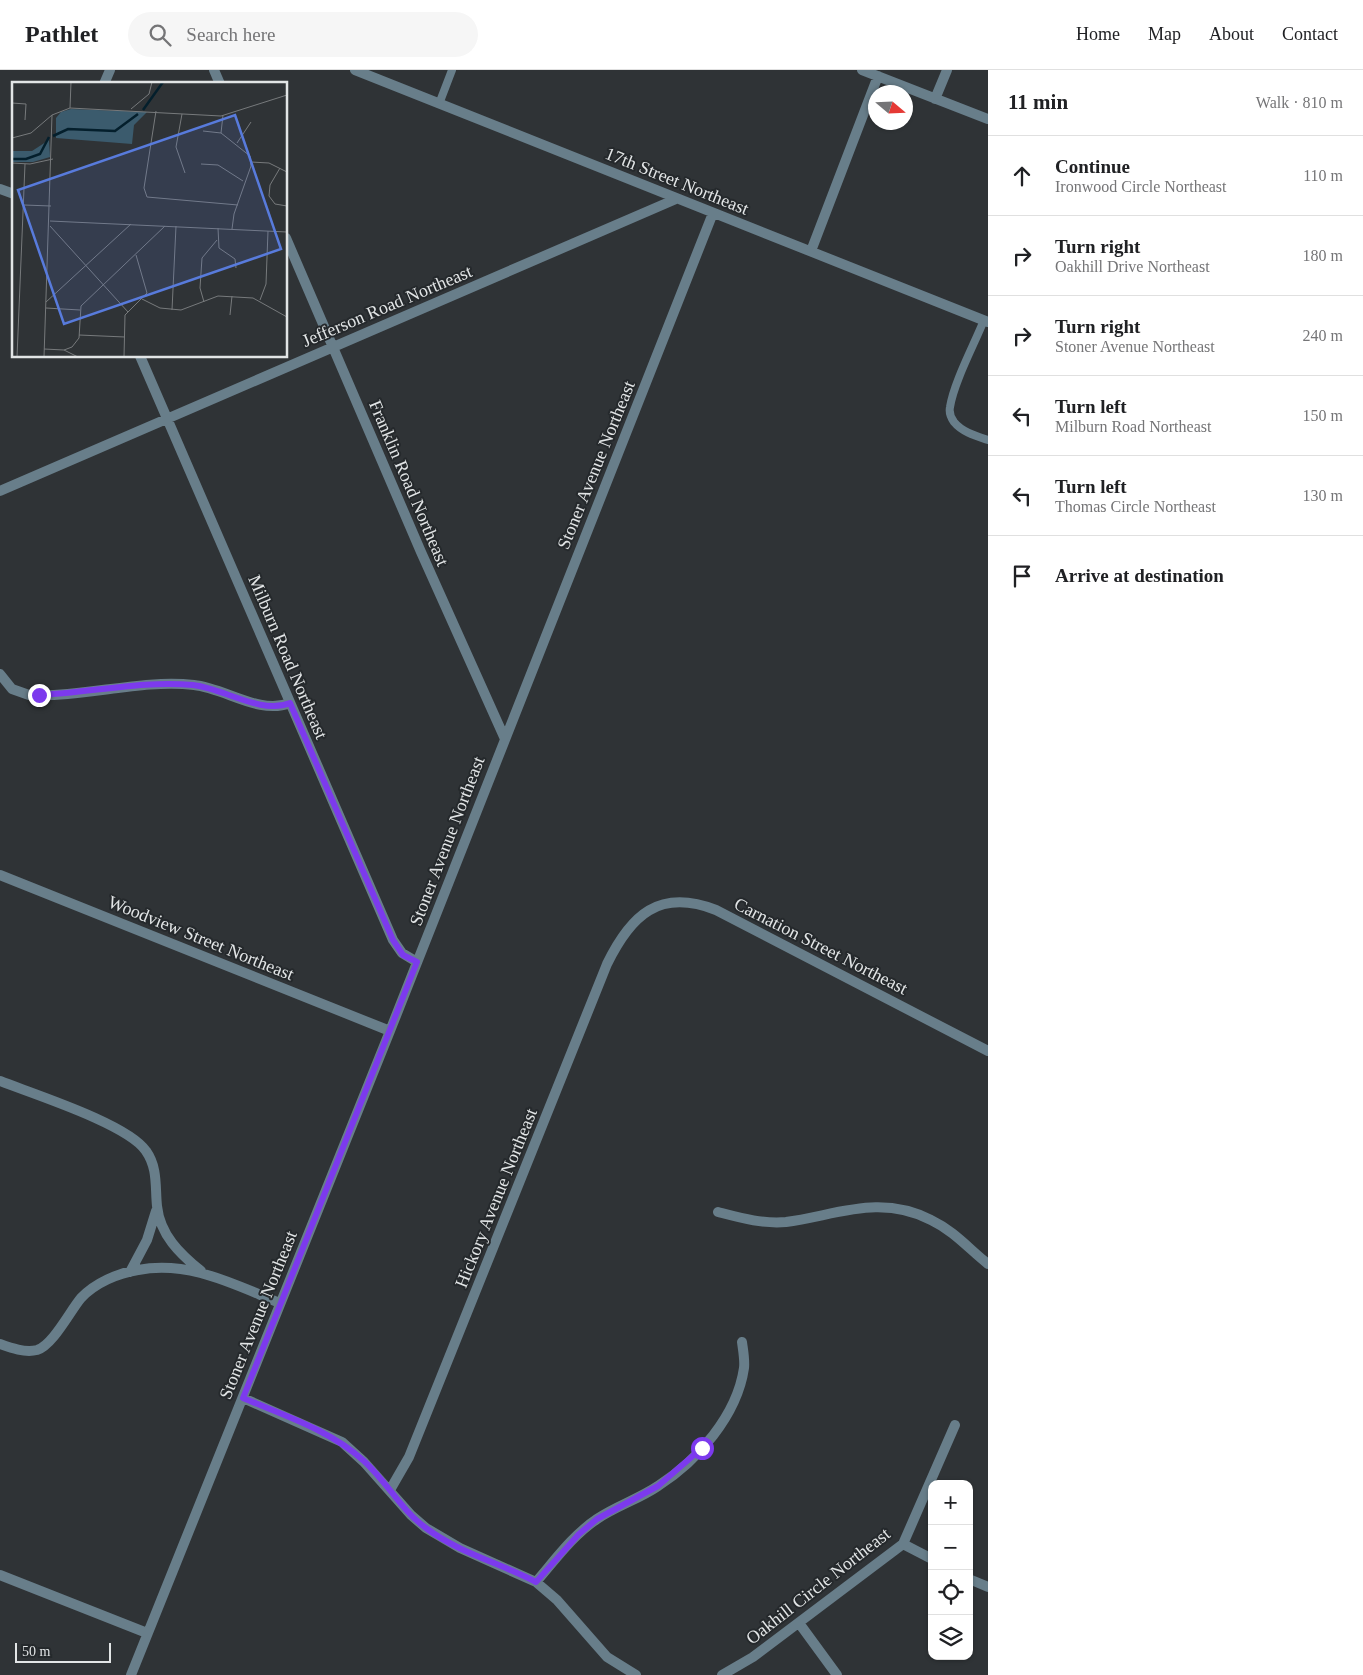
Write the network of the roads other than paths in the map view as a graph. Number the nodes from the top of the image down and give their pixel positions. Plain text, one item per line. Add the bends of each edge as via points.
1 (110, 70) edge
2 (214, 70) edge
3 (355, 70) edge
4 (452, 70) edge
5 (862, 70) edge
6 (947, 70) edge
7 (878, 76) junction
8 (105, 82) edge
9 (219, 82) edge
10 (935, 99) junction
11 (439, 104) junction
12 (988, 119) edge
13 (0, 189) edge
14 (12, 193) edge
15 (676, 199) junction
16 (713, 213) junction
17 (288, 243) edge
18 (811, 251) junction
19 (986, 321) edge
20 (332, 348) junction
21 (141, 358) edge
22 (169, 418) junction
23 (988, 440) edge
24 (0, 491) edge
25 (0, 674) edge
26 (290, 703) junction
27 (504, 739) junction
28 (0, 875) edge
29 (635, 919) joint
30 (417, 962) junction
31 (390, 1031) junction
32 (988, 1051) edge
33 (0, 1081) edge
34 (157, 1207) junction
35 (718, 1212) dead end
36 (988, 1264) edge
37 (130, 1272) junction
38 (202, 1272) junction
39 (280, 1303) junction
40 (742, 1342) dead end
41 (0, 1344) edge
42 (243, 1398) junction
43 (955, 1425) dead end
44 (390, 1490) junction
45 (903, 1544) junction
46 (928, 1557) edge
47 (0, 1575) edge
48 (973, 1581) edge
49 (536, 1582) junction
50 (988, 1587) edge
51 (799, 1622) junction
52 (147, 1633) junction
53 (131, 1675) edge
54 (636, 1675) edge
55 (722, 1675) edge
56 (838, 1675) edge

1 - 8 street
2 - 9 street
3 - 11 street, 17th Street Northeast
4 - 11 lane
5 - 7 street
6 - 10 street
7 - 10 street
7 - 18 street
10 - 12 street
11 - 15 street, 17th Street Northeast
13 - 14 street
15 - 16 street, 17th Street Northeast
15 - 20 street, Jefferson Road Northeast
16 - 18 street, 17th Street Northeast
16 - 27 street, Stoner Avenue Northeast
17 - 20 street, Franklin Road Northeast
18 - 19 street, 17th Street Northeast
19 - 23 lane via 959,382 950,414 962,429
20 - 22 street, Jefferson Road Northeast
20 - 27 street, Franklin Road Northeast
21 - 22 street, Milburn Road Northeast
22 - 24 street, Jefferson Road Northeast
22 - 26 street, Milburn Road Northeast
25 - 26 street via 12,689 29,695 182,684 214,689 264,705
26 - 30 street, Milburn Road Northeast via 393,940 403,955
27 - 30 street, Stoner Avenue Northeast
28 - 31 street, Woodview Street Northeast
29 - 32 street, Carnation Street Northeast via 651,909 669,904 707,906
29 - 44 street, Hickory Avenue Northeast via 620,938 607,964 409,1457
30 - 31 street, Stoner Avenue Northeast
31 - 39 street, Stoner Avenue Northeast
33 - 34 street via 114,1126 135,1138 148,1153 154,1167
34 - 37 street via 147,1240
34 - 38 street via 167,1236
35 - 36 street via 748,1220 785,1222 860,1207 911,1211 946,1228
37 - 38 street via 173,1268
37 - 41 street via 93,1288 40,1349 24,1350
38 - 39 street
39 - 42 street, Stoner Avenue Northeast
40 - 49 street via 744,1367 733,1401 702,1448 658,1486 610,1511 585,1529
42 - 44 street via 342,1442
42 - 52 street, Stoner Avenue Northeast
43 - 45 street, Oakhill Circle Northeast
44 - 49 street via 411,1515 442,1539
45 - 46 street
45 - 51 street, Oakhill Circle Northeast
47 - 52 street
48 - 50 street
49 - 54 street via 557,1600 608,1657
51 - 55 street, Oakhill Circle Northeast
51 - 56 street
52 - 53 street, Stoner Avenue Northeast

